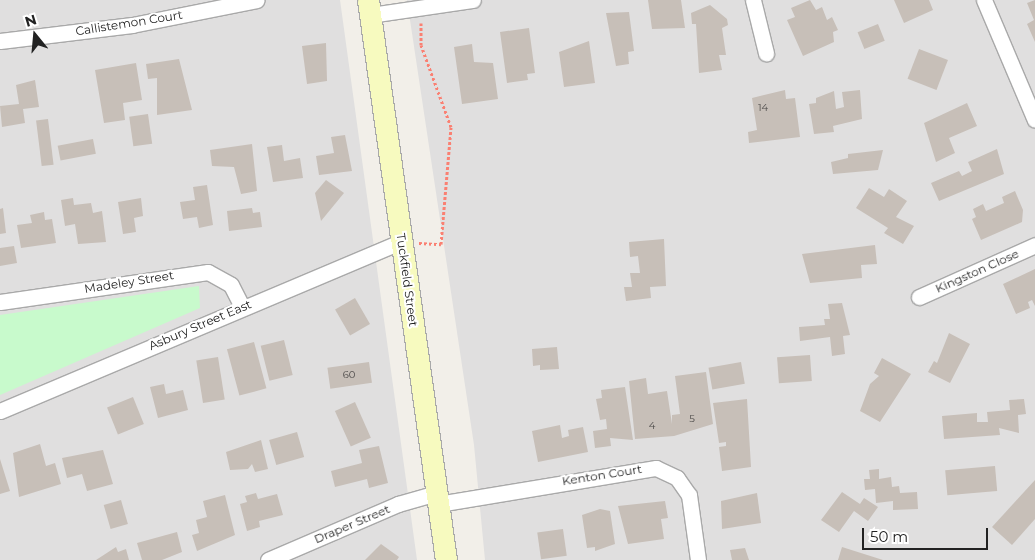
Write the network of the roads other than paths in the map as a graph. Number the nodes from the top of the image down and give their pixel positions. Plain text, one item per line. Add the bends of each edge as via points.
1 (258, 0) edge
2 (474, 0) edge
3 (753, 0) edge
4 (984, 0) edge
5 (369, 7) edge
6 (0, 41) edge
7 (766, 53) dead end
8 (1035, 120) edge
9 (402, 241) junction
10 (1035, 245) edge
11 (919, 297) dead end
12 (0, 302) edge
13 (242, 307) junction
14 (0, 411) edge
15 (437, 498) junction
16 (268, 560) edge
17 (446, 560) edge
18 (698, 560) edge

1 - 6 street, Callistemon Court via 132,25
2 - 5 street via 421,8
3 - 7 street
4 - 8 street
5 - 9 main road, Tuckfield Street
9 - 13 street, Asbury Street East
9 - 15 main road, Tuckfield Street
10 - 11 street, Kingston Close
12 - 13 street, Madeley Street via 208,272 231,285
13 - 14 street, Asbury Street East
15 - 16 street, Draper Street via 398,504
15 - 17 main road, Tuckfield Street
15 - 18 street, Kenton Court via 656,468 677,478 689,495

